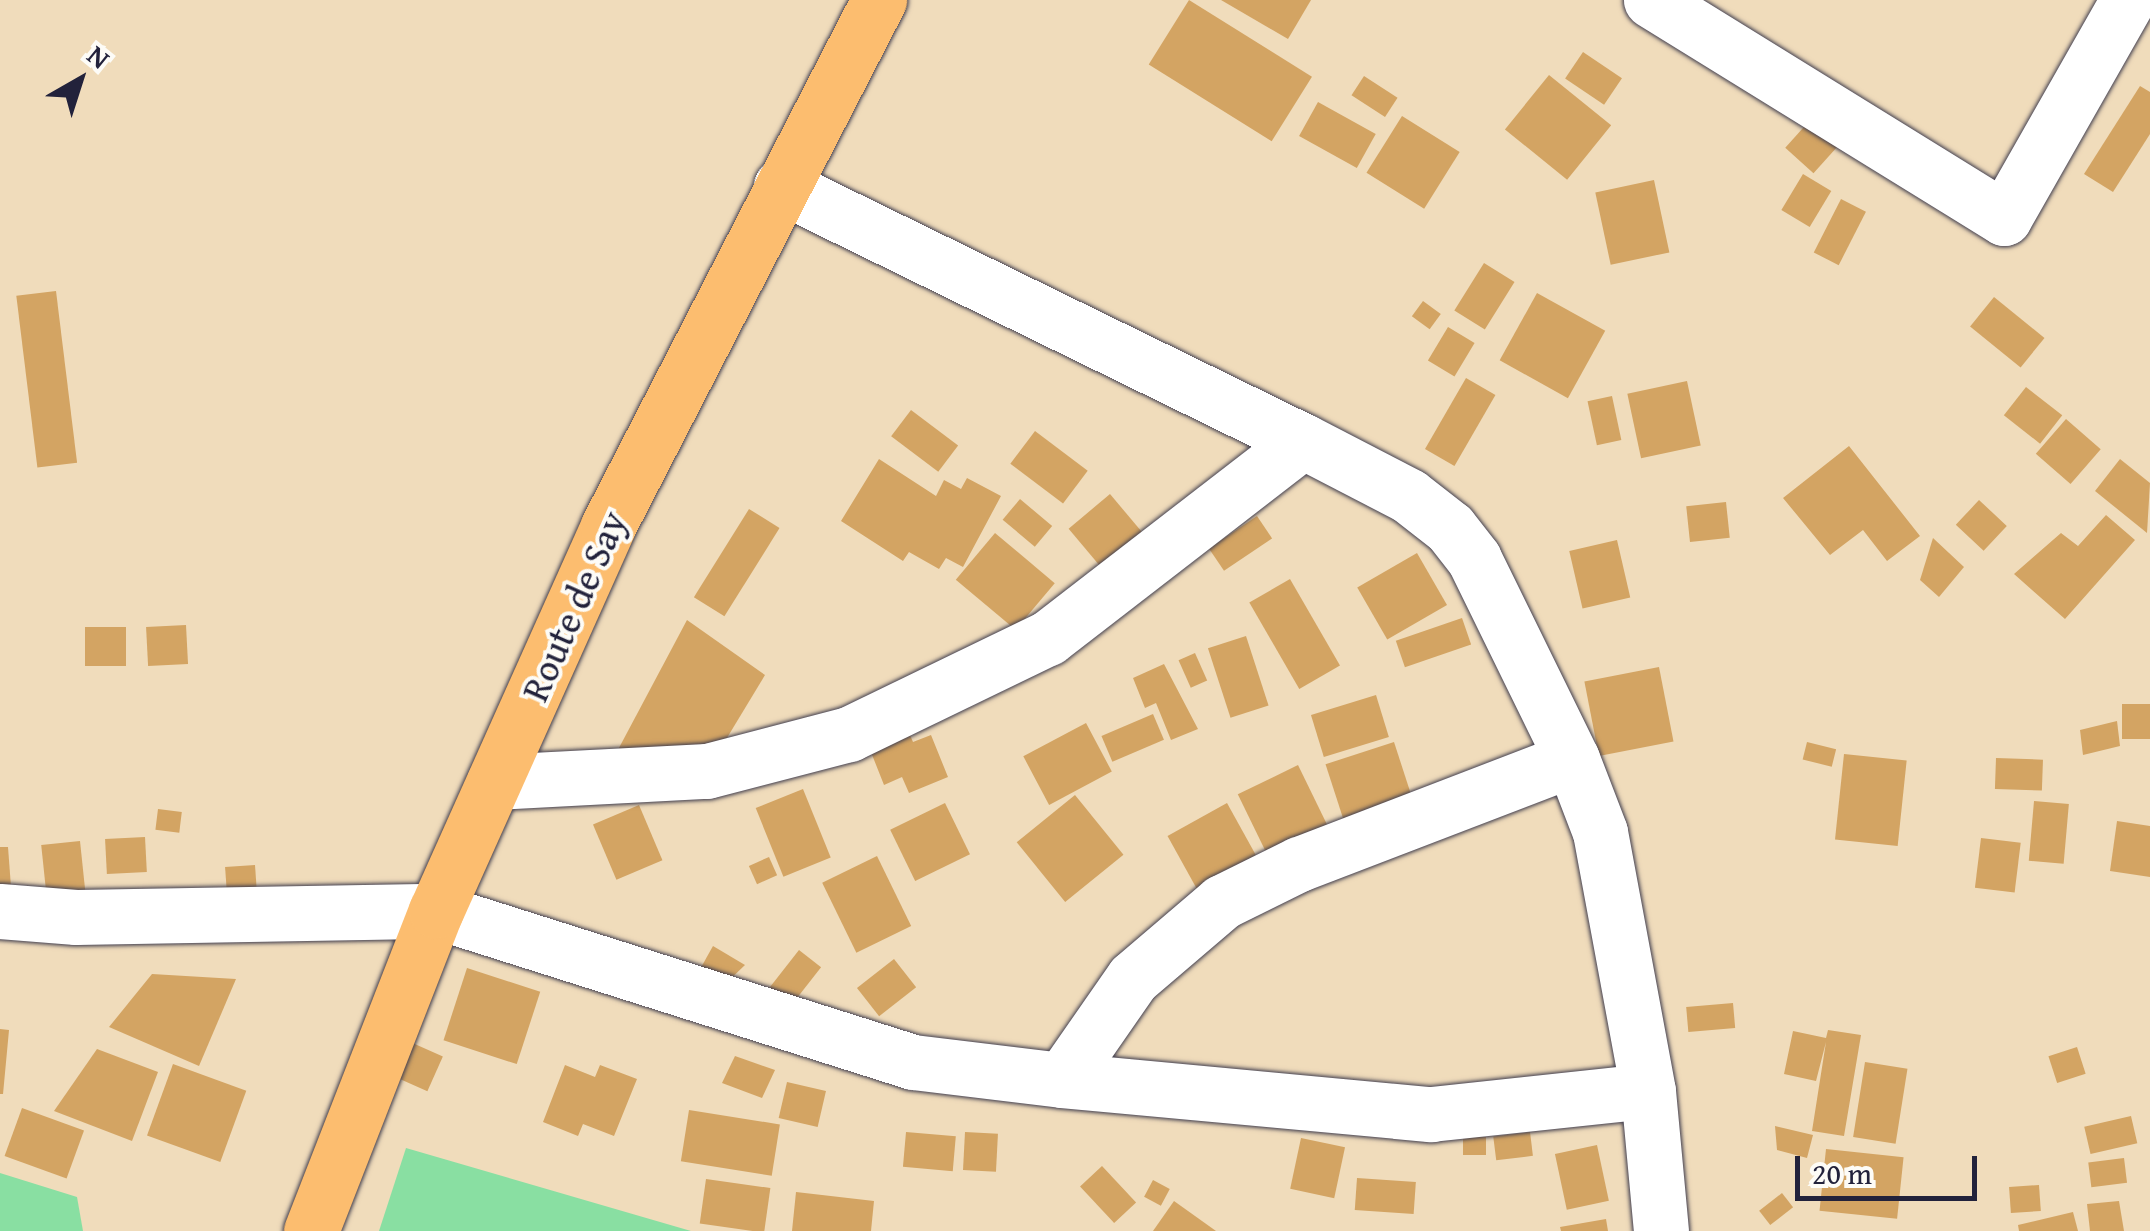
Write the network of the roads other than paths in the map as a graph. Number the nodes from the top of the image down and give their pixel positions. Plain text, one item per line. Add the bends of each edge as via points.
1 (880, 0) edge
2 (1651, 0) edge
3 (2128, 0) edge
4 (781, 186) junction
5 (1303, 442) junction
6 (1572, 760) junction
7 (494, 782) junction
8 (436, 911) junction
9 (0, 912) edge
10 (1062, 1080) junction
11 (1648, 1092) junction
12 (311, 1231) edge
13 (1662, 1231) edge

1 - 4 main road, Route de Say
2 - 3 street via 2004,218
4 - 5 street
4 - 7 main road, Route de Say via 608,526
5 - 6 street via 1409,496 1450,528 1474,559
5 - 7 street via 1048,638 849,734 707,770
6 - 10 street via 1299,864 1222,902 1133,978
6 - 11 street via 1615,893
7 - 8 main road, Route de Say
8 - 9 street via 76,917
8 - 10 street via 913,1062
8 - 12 main road, Route de Say
10 - 11 street via 1431,1114
11 - 13 street

